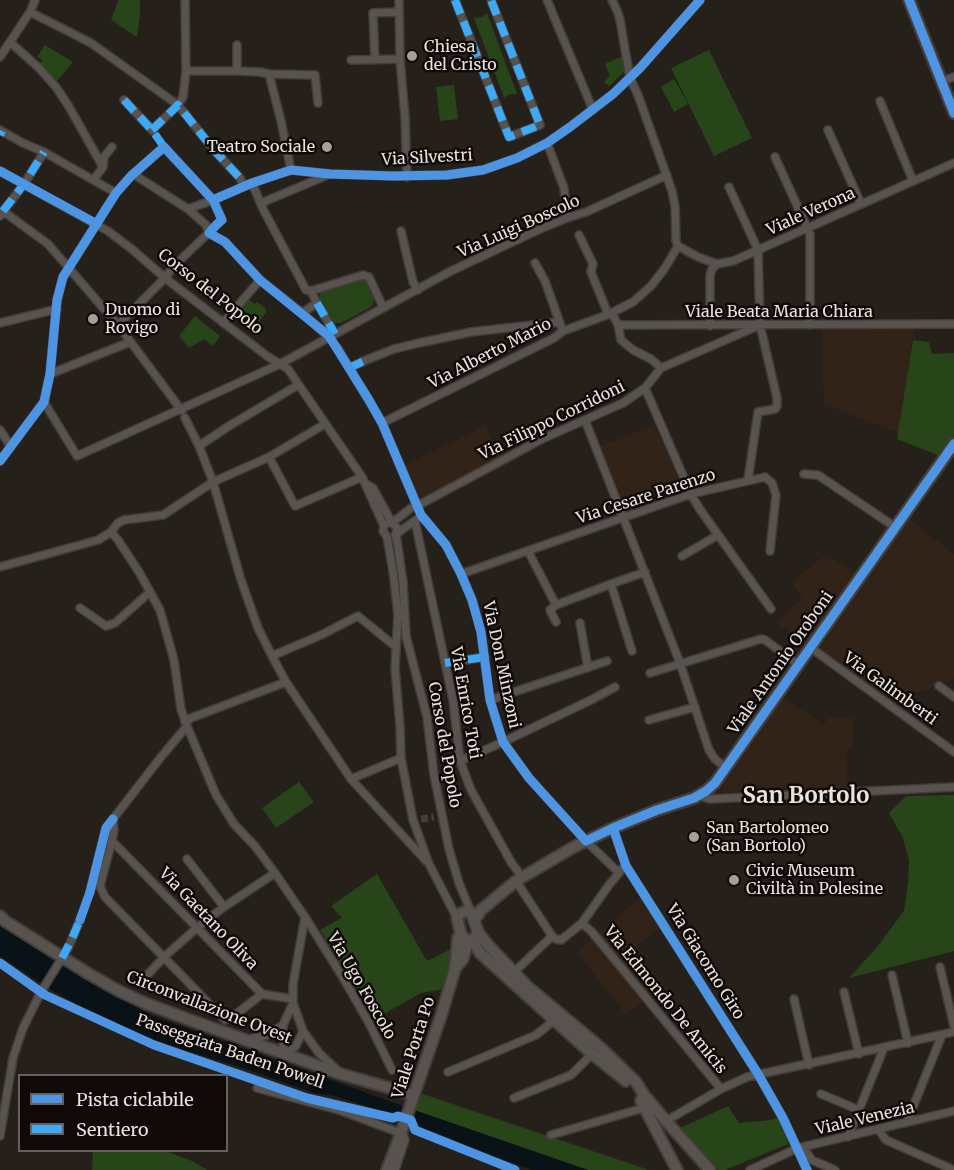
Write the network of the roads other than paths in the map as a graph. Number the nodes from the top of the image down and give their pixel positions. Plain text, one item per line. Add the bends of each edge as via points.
1 (35, 0) edge
2 (399, 0) edge
3 (455, 0) edge
4 (491, 0) edge
5 (547, 0) edge
6 (612, 0) edge
7 (700, 0) edge
8 (909, 0) edge
9 (188, 1) edge
10 (30, 12) junction
11 (399, 12) junction
12 (10, 42) junction
13 (237, 45) dead end
14 (0, 57) edge
15 (400, 59) junction
16 (351, 60) dead end
17 (375, 60) junction
18 (186, 71) junction
19 (237, 71) junction
20 (269, 74) junction
21 (954, 77) edge
22 (630, 78) junction
23 (941, 81) junction
24 (527, 97) dead end
25 (124, 100) dead end
26 (880, 101) dead end
27 (318, 103) dead end
28 (178, 105) junction
29 (499, 108) dead end
30 (593, 110) junction
31 (954, 113) edge
32 (537, 126) dead end
33 (828, 130) dead end
34 (1, 132) edge
35 (509, 137) dead end
36 (547, 142) junction
37 (112, 147) dead end
38 (44, 152) junction
39 (775, 158) dead end
40 (954, 163) edge
41 (103, 167) junction
42 (291, 170) junction
43 (0, 171) edge
44 (133, 174) junction
45 (330, 174) junction
46 (667, 175) junction
47 (407, 177) junction
48 (94, 179) junction
49 (913, 181) junction
50 (252, 183) junction
51 (24, 184) junction
52 (244, 186) junction
53 (729, 187) dead end
54 (116, 193) junction
55 (213, 200) junction
56 (261, 203) junction
57 (861, 204) junction
58 (188, 209) junction
59 (2, 210) edge
60 (567, 218) junction
61 (97, 224) junction
62 (807, 228) junction
63 (401, 231) dead end
64 (209, 233) junction
65 (579, 235) dead end
66 (678, 246) junction
67 (758, 250) junction
68 (536, 263) dead end
69 (717, 264) junction
70 (68, 268) junction
71 (165, 278) junction
72 (260, 280) junction
73 (418, 290) junction
74 (310, 291) junction
75 (317, 303) junction
76 (383, 308) junction
77 (57, 309) junction
78 (302, 313) junction
79 (610, 314) junction
80 (559, 322) junction
81 (0, 323) edge
82 (224, 323) junction
83 (954, 324) edge
84 (618, 325) junction
85 (760, 325) junction
86 (810, 325) junction
87 (118, 326) junction
88 (710, 326) junction
89 (563, 331) junction
90 (332, 337) junction
91 (130, 342) junction
92 (337, 348) dead end
93 (279, 364) junction
94 (661, 368) junction
95 (350, 371) junction
96 (50, 374) junction
97 (298, 385) junction
98 (645, 388) junction
99 (44, 402) junction
100 (183, 413) junction
101 (585, 420) junction
102 (382, 423) junction
103 (325, 424) junction
104 (0, 430) edge
105 (200, 446) junction
106 (11, 447) junction
107 (952, 450) edge
108 (269, 457) junction
109 (0, 461) edge
110 (804, 474) dead end
111 (748, 480) junction
112 (364, 481) junction
113 (213, 482) junction
114 (691, 494) junction
115 (417, 506) junction
116 (421, 515) junction
117 (624, 517) junction
118 (415, 520) junction
119 (392, 523) junction
120 (384, 526) junction
121 (895, 527) junction
122 (111, 532) junction
123 (396, 534) junction
124 (718, 535) junction
125 (387, 537) junction
126 (528, 551) junction
127 (770, 551) dead end
128 (682, 556) dead end
129 (0, 567) edge
130 (645, 572) junction
131 (461, 574) junction
132 (611, 584) junction
133 (150, 592) junction
134 (556, 605) junction
135 (80, 608) dead end
136 (771, 609) dead end
137 (556, 622) dead end
138 (580, 623) dead end
139 (396, 647) junction
140 (811, 648) junction
141 (632, 651) dead end
142 (272, 656) junction
143 (484, 657) junction
144 (607, 661) dead end
145 (445, 663) junction
146 (680, 663) junction
147 (799, 664) junction
148 (588, 668) junction
149 (650, 673) dead end
150 (286, 682) junction
151 (939, 686) dead end
152 (615, 687) dead end
153 (954, 697) edge
154 (490, 700) junction
155 (695, 707) junction
156 (649, 720) dead end
157 (186, 724) junction
158 (503, 742) junction
159 (954, 752) edge
160 (401, 758) junction
161 (460, 760) junction
162 (726, 768) junction
163 (351, 779) junction
164 (954, 787) edge
165 (700, 795) junction
166 (113, 819) junction
167 (613, 828) junction
168 (112, 841) junction
169 (586, 841) junction
170 (187, 859) dead end
171 (429, 864) junction
172 (623, 869) junction
173 (275, 873) junction
174 (519, 879) junction
175 (90, 892) dead end
176 (0, 906) edge
177 (224, 908) junction
178 (475, 914) junction
179 (305, 917) junction
180 (457, 918) junction
181 (3, 919) edge
182 (80, 920) dead end
183 (582, 923) junction
184 (198, 927) junction
185 (552, 936) junction
186 (470, 937) junction
187 (480, 953) junction
188 (164, 957) junction
189 (463, 958) junction
190 (61, 959) junction
191 (940, 967) dead end
192 (455, 969) junction
193 (511, 975) junction
194 (892, 975) dead end
195 (140, 983) dead end
196 (844, 992) dead end
197 (262, 994) junction
198 (794, 999) dead end
199 (293, 1001) junction
200 (558, 1017) junction
201 (283, 1025) junction
202 (954, 1026) edge
203 (303, 1031) junction
204 (954, 1032) edge
205 (942, 1035) junction
206 (245, 1039) junction
207 (908, 1043) junction
208 (884, 1048) junction
209 (596, 1050) junction
210 (286, 1054) junction
211 (859, 1054) junction
212 (809, 1065) junction
213 (393, 1070) dead end
214 (448, 1072) dead end
215 (341, 1074) junction
216 (758, 1074) junction
217 (256, 1088) dead end
218 (721, 1089) junction
219 (821, 1094) dead end
220 (413, 1098) junction
221 (514, 1098) dead end
222 (649, 1106) junction
223 (859, 1110) junction
224 (954, 1111) edge
225 (666, 1121) junction
226 (907, 1122) junction
227 (878, 1129) junction
228 (402, 1130) junction
229 (552, 1135) dead end
230 (0, 1136) edge
231 (848, 1137) junction
232 (660, 1139) junction
233 (798, 1148) junction
234 (812, 1160) junction
235 (807, 1169) edge
236 (387, 1170) edge
237 (396, 1170) edge
238 (677, 1170) edge
239 (710, 1170) edge
240 (750, 1170) edge
241 (836, 1170) edge
242 (954, 1170) edge

1 - 10 street
2 - 11 street
3 - 4 street via 508,137 540,125
5 - 30 street
6 - 22 street via 620,20
7 - 22 street, Via Silvestri
8 - 23 street
9 - 18 street
10 - 12 street
10 - 28 street via 91,43
11 - 15 street
11 - 17 street via 373,13
12 - 14 street
12 - 41 street via 56,87
13 - 19 street
15 - 17 street
15 - 47 street
16 - 17 street
18 - 19 street
18 - 28 street via 183,97
19 - 20 street
20 - 27 street via 315,75
20 - 42 street
21 - 23 street
22 - 30 street, Via Silvestri
22 - 46 street
23 - 31 street
24 - 32 street
25 - 28 street via 152,131
26 - 49 street
28 - 52 street
29 - 35 street
30 - 36 street, Via Silvestri
33 - 57 street
34 - 38 street
36 - 47 street, Via Silvestri via 483,170
36 - 60 street via 564,188
37 - 41 street via 104,157
38 - 48 street
38 - 51 street
39 - 62 street
40 - 49 street, Viale Verona
41 - 48 street
42 - 45 street, Via Silvestri
42 - 50 street
43 - 51 street, Corso del Popolo
44 - 54 street
44 - 55 street via 162,144
44 - 58 street
45 - 47 street, Via Silvestri
45 - 56 street
46 - 60 street, Via Luigi Boscolo
46 - 66 street via 675,206
48 - 54 street
49 - 57 street, Viale Verona
50 - 52 street
50 - 56 street
51 - 59 street
51 - 61 street, Corso del Popolo
52 - 55 street
53 - 67 street
54 - 61 street
55 - 58 street
55 - 64 street via 222,220
56 - 74 street via 306,290
57 - 62 street, Viale Verona
58 - 64 street via 206,225
59 - 70 street via 48,244
60 - 73 street, Via Luigi Boscolo
61 - 70 street
61 - 71 street, Corso del Popolo
62 - 67 street, Viale Verona
62 - 86 street
63 - 73 street
64 - 71 street
64 - 72 street via 225,242
65 - 79 street
66 - 69 street
66 - 79 street, Via Alberto Mario via 651,286 633,302
67 - 69 street, Viale Verona
67 - 85 street
68 - 80 street
69 - 88 street via 710,275
70 - 77 street
70 - 87 street
71 - 82 street, Corso del Popolo
71 - 87 street
72 - 78 street
72 - 82 street
73 - 76 street, Via Luigi Boscolo
74 - 75 street
74 - 76 street via 369,276
75 - 78 street
75 - 90 street
76 - 90 street, Via Luigi Boscolo
77 - 81 street
77 - 96 street
78 - 90 street
79 - 84 street
79 - 89 street, Via Alberto Mario
80 - 89 street
80 - 95 street via 471,332 394,349
82 - 93 street, Corso del Popolo
83 - 86 street, Viale Beata Maria Chiara
84 - 88 street, Viale Beata Maria Chiara
84 - 94 street via 621,340
85 - 86 street, Viale Beata Maria Chiara
85 - 88 street, Viale Beata Maria Chiara
85 - 94 street, Via Filippo Corridoni
85 - 111 street via 777,406 759,412
87 - 91 street
89 - 102 street, Via Alberto Mario
90 - 93 street, Via Luigi Boscolo
91 - 96 street
91 - 100 street
92 - 95 street, Via Don Minzoni
93 - 97 street, Corso del Popolo via 288,369
93 - 100 street, Via Luigi Boscolo
94 - 98 street, Via Filippo Corridoni
95 - 102 street, Via Don Minzoni
96 - 99 street
97 - 103 street, Corso del Popolo
97 - 105 street
98 - 101 street, Via Filippo Corridoni
98 - 114 street
99 - 100 street, Via Luigi Boscolo via 77,456
99 - 106 street
100 - 105 street
101 - 115 street, Via Filippo Corridoni
101 - 117 street
102 - 115 street, Via Don Minzoni
103 - 108 street
103 - 112 street, Corso del Popolo
104 - 106 street
105 - 113 street
106 - 109 street
107 - 121 street, Viale Antonio Oroboni
108 - 112 street via 295,506
108 - 113 street
110 - 121 street via 818,475
111 - 114 street, Via Cesare Parenzo
111 - 127 street, Via Cesare Parenzo via 765,477 776,495
112 - 119 street, Corso del Popolo via 373,488
112 - 120 street, Corso del Popolo
113 - 122 street via 163,515 124,520
113 - 142 street via 241,580
114 - 117 street, Via Cesare Parenzo
114 - 124 street
115 - 116 street, Via Don Minzoni
115 - 119 street, Via Filippo Corridoni
116 - 118 street
116 - 131 street, Via Don Minzoni via 446,545
117 - 126 street, Via Cesare Parenzo
117 - 130 street
118 - 123 street
118 - 145 street, Via Enrico Toti
119 - 120 street
119 - 123 street, Corso del Popolo
120 - 125 street, Corso del Popolo
121 - 140 street, Viale Antonio Oroboni
122 - 129 street via 98,540
122 - 133 street, Via Ugo Foscolo
123 - 125 street
123 - 178 street, Corso del Popolo via 406,636 427,717 438,816 459,883
124 - 128 street
124 - 136 street
125 - 139 street, Corso del Popolo via 398,615
126 - 131 street, Via Cesare Parenzo
126 - 134 street
130 - 132 street
130 - 146 street
131 - 143 street, Via Don Minzoni via 475,610
132 - 134 street
132 - 141 street
133 - 135 street via 115,623 106,626
133 - 157 street, Via Ugo Foscolo via 167,632
134 - 137 street via 550,610
138 - 148 street
139 - 142 street via 358,616
139 - 160 street, Corso del Popolo
140 - 147 street, Viale Antonio Oroboni
140 - 159 street, Via Galimberti
142 - 150 street
143 - 145 street
143 - 154 street, Via Don Minzoni
144 - 148 street
145 - 161 street, Via Enrico Toti
146 - 147 street via 761,639
146 - 149 street
146 - 155 street
147 - 162 street, Viale Antonio Oroboni
148 - 154 street
150 - 157 street via 191,718
150 - 163 street
151 - 153 street
152 - 158 street
154 - 158 street, Via Don Minzoni
155 - 156 street
155 - 162 street via 709,750
157 - 166 street
157 - 173 street, Via Ugo Foscolo via 216,795 234,824
158 - 161 street
158 - 169 street, Via Don Minzoni via 529,778
160 - 163 street
160 - 171 street, Corso del Popolo
161 - 174 street, Via Enrico Toti via 471,790
162 - 165 street, Viale Antonio Oroboni
163 - 171 street
164 - 165 street via 710,799
165 - 167 street, Viale Antonio Oroboni
166 - 168 street
166 - 175 street via 106,828
167 - 169 street, Viale Antonio Oroboni
167 - 172 street, Via Giacomo Giro
168 - 184 street, Via Gaetano Oliva
168 - 188 street via 100,886 105,897
169 - 172 street, Via Giacomo Giro via 616,870
169 - 174 street, Viale Antonio Oroboni
170 - 177 street
171 - 180 street, Corso del Popolo
172 - 183 street, Via Edmondo De Amicis
172 - 216 street, Via Giacomo Giro
173 - 177 street
173 - 179 street, Via Ugo Foscolo
174 - 178 street, Viale Antonio Oroboni
174 - 185 street, Via Enrico Toti
176 - 181 street
177 - 184 street
178 - 180 street, Viale Antonio Oroboni via 466,911
178 - 186 street
179 - 199 street
179 - 213 street, Via Ugo Foscolo
180 - 186 street
181 - 190 street, Circonvallazione Ovest
182 - 190 street
183 - 185 street via 561,940
183 - 218 street, Via Edmondo De Amicis
184 - 188 street
184 - 197 street, Via Gaetano Oliva
185 - 193 street
186 - 187 street
186 - 189 street, Viale Porta Po
186 - 192 street, Viale Porta Po via 458,938
186 - 193 street via 488,945
187 - 189 street
187 - 193 street
188 - 195 street
188 - 197 street via 225,1020
189 - 192 street, Viale Porta Po
190 - 206 street, Circonvallazione Ovest via 145,1003
190 - 230 street via 17,1043
191 - 202 street
192 - 220 street, Viale Porta Po
193 - 200 street
194 - 207 street
196 - 211 street
197 - 199 street
198 - 212 street
199 - 201 street
199 - 203 street
200 - 209 street
200 - 214 street via 536,1035
201 - 206 street via 267,1035
201 - 210 street
203 - 210 street via 296,1046
203 - 215 street
204 - 205 street
205 - 207 street
205 - 226 street
206 - 210 street, Circonvallazione Ovest
207 - 208 street
208 - 211 street
208 - 223 street
209 - 221 street via 571,1074
209 - 222 street via 644,1095 641,1101
210 - 215 street, Circonvallazione Ovest
211 - 212 street
212 - 216 street
215 - 220 street, Circonvallazione Ovest
216 - 218 street
216 - 233 street, Via Giacomo Giro
217 - 228 street
218 - 225 street
219 - 223 street
220 - 228 street, Viale Porta Po
222 - 225 street
222 - 229 street
222 - 232 street
223 - 231 street
224 - 226 street, Viale Venezia
225 - 232 street
225 - 239 street
226 - 227 street, Viale Venezia
227 - 231 street, Viale Venezia
227 - 242 street via 886,1140
228 - 236 street, Viale Porta Po
228 - 237 street via 405,1140
231 - 233 street, Viale Venezia
232 - 238 street
233 - 234 street via 805,1150
233 - 235 street, Via Giacomo Giro
233 - 240 street, Viale Venezia
234 - 235 street
234 - 241 street

